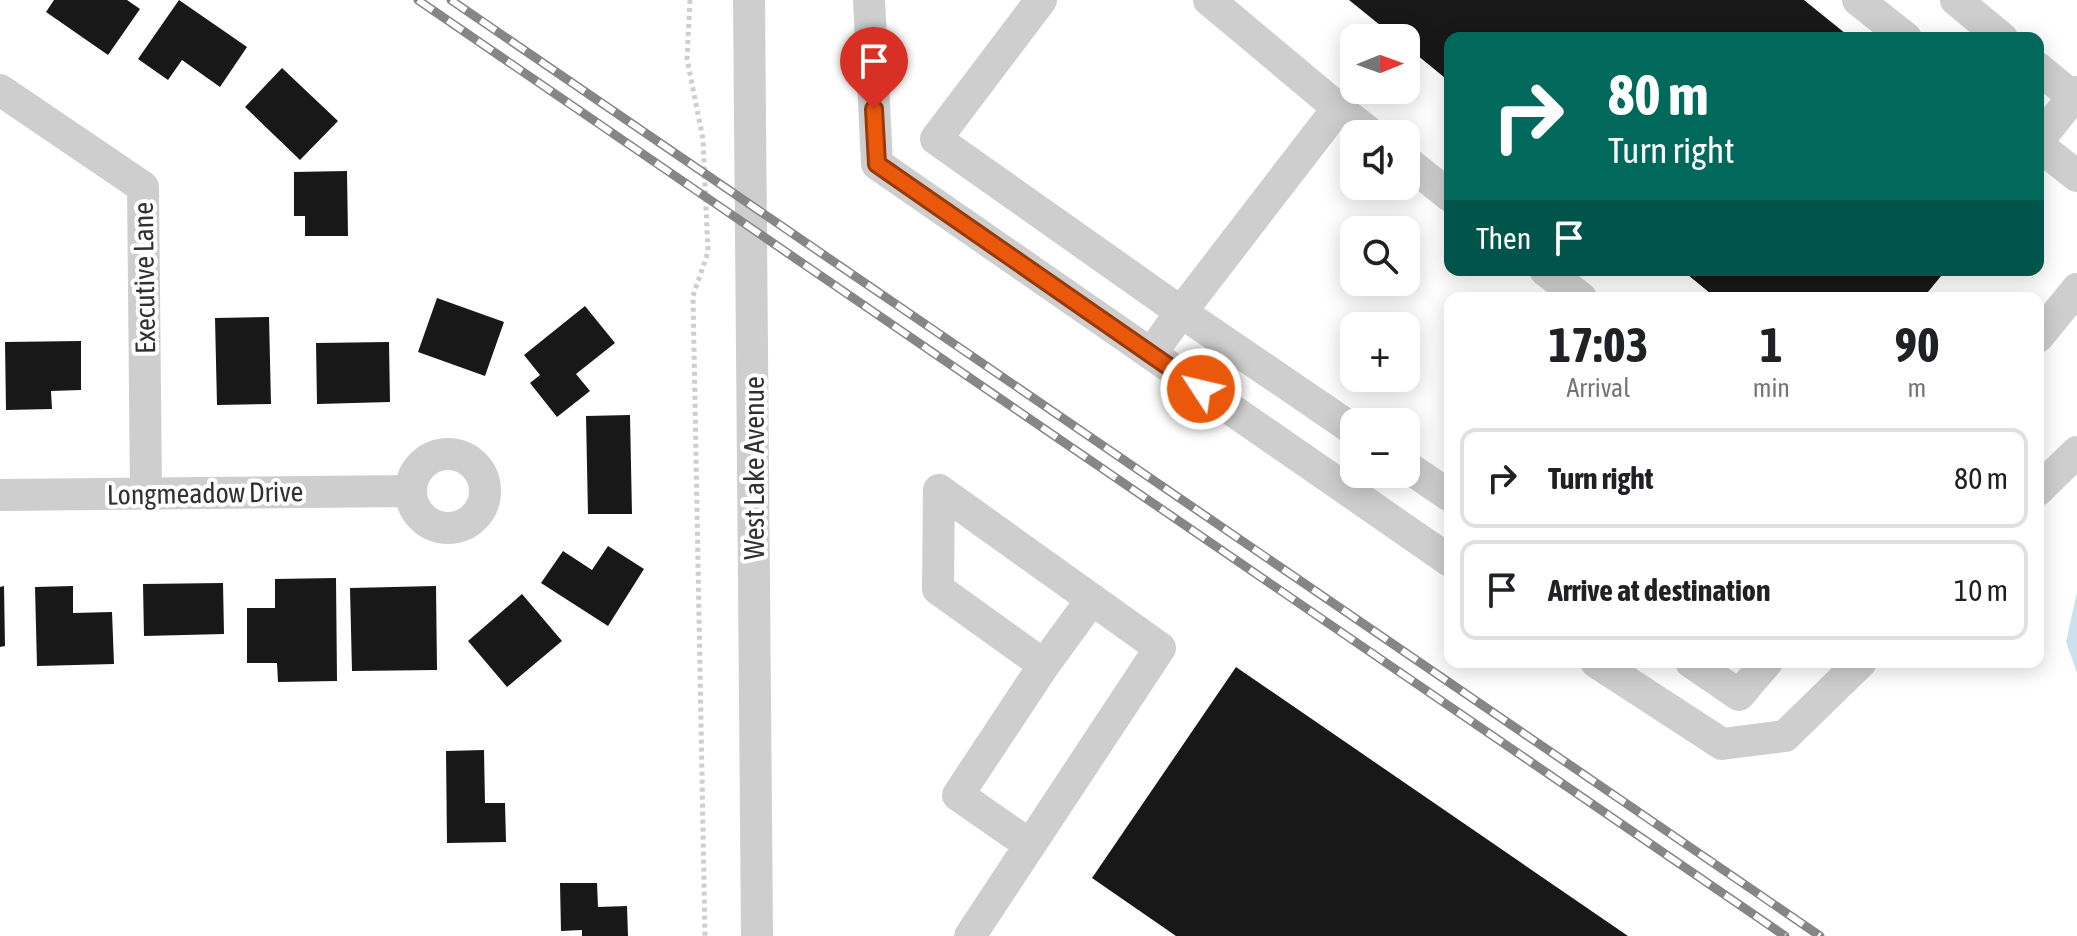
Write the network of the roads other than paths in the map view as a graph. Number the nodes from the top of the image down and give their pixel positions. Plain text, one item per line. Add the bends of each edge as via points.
1 (749, 0) edge
2 (869, 0) edge
3 (1041, 0) edge
4 (1209, 0) edge
5 (1858, 0) edge
6 (1956, 0) edge
7 (1898, 32) edge
8 (1995, 32) edge
9 (2044, 72) edge
10 (0, 90) edge
11 (2075, 94) edge
12 (1338, 108) junction
13 (1353, 120) edge
14 (2044, 135) edge
15 (2044, 148) edge
16 (1420, 172) edge
17 (987, 175) junction
18 (2077, 176) edge
19 (1444, 191) edge
20 (957, 220) junction
21 (1553, 276) edge
22 (2077, 289) edge
23 (1573, 292) edge
24 (1181, 312) junction
25 (2044, 330) edge
26 (1151, 354) junction
27 (1340, 420) edge
28 (2077, 452) edge
29 (1420, 476) edge
30 (2044, 484) edge
31 (411, 491) dead end
32 (1444, 492) edge
33 (146, 494) junction
34 (0, 495) edge
35 (1444, 557) edge
36 (1092, 599) junction
37 (1044, 665) junction
38 (1605, 668) edge
39 (1700, 668) edge
40 (1762, 668) edge
41 (1855, 668) edge
42 (1030, 845) junction
43 (757, 936) edge
44 (970, 936) edge

1 - 43 street, West Lake Avenue
2 - 20 street via 877,164
3 - 17 street via 936,139
4 - 12 street
5 - 7 street
6 - 8 street
9 - 11 street
10 - 33 street, Executive Lane via 143,187
11 - 14 street
12 - 13 street
12 - 24 street
15 - 18 street
16 - 19 street
17 - 20 street
17 - 24 street
20 - 26 street
21 - 23 street
22 - 25 street
24 - 26 street
24 - 27 street
26 - 35 street
28 - 30 street
29 - 32 street
31 - 33 street, Longmeadow Drive
33 - 34 street, Longmeadow Drive
36 - 37 street
36 - 37 street via 939,490 938,589
36 - 42 street via 1160,648
37 - 42 street via 958,795
38 - 41 street via 1722,744 1785,736
39 - 40 street via 1739,695
42 - 44 street

